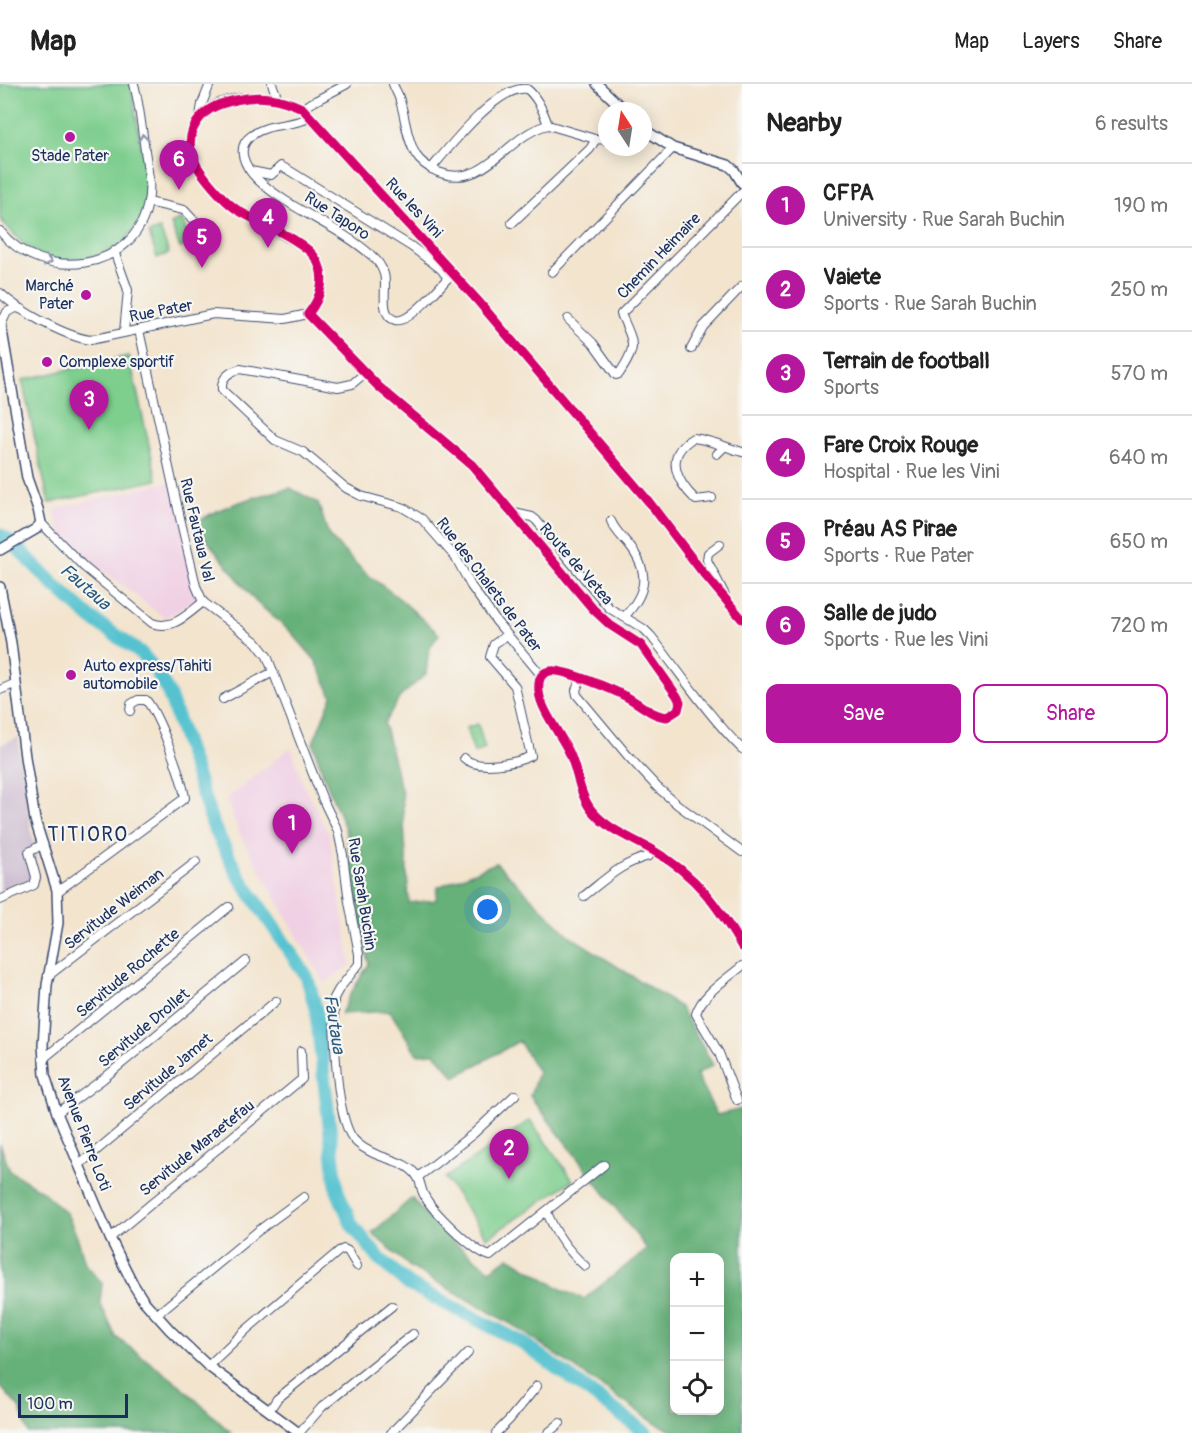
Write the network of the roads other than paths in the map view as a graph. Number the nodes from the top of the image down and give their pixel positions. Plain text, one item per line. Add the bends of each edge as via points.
1 (134, 84) edge
2 (210, 84) edge
3 (272, 84) edge
4 (347, 84) edge
5 (393, 84) edge
6 (597, 84) edge
7 (278, 99) junction
8 (616, 102) edge
9 (302, 108) junction
10 (199, 117) junction
11 (311, 117) junction
12 (548, 125) junction
13 (652, 135) edge
14 (596, 139) joint
15 (673, 148) junction
16 (431, 169) junction
17 (250, 170) junction
18 (742, 183) edge
19 (742, 192) edge
20 (148, 202) junction
21 (512, 224) dead end
22 (0, 231) edge
23 (211, 239) dead end
24 (114, 251) junction
25 (552, 272) dead end
26 (451, 275) junction
27 (742, 286) edge
28 (0, 293) edge
29 (26, 310) junction
30 (309, 314) junction
31 (568, 319) dead end
32 (1, 323) edge
33 (139, 330) junction
34 (124, 332) junction
35 (691, 349) dead end
36 (365, 373) junction
37 (724, 447) junction
38 (742, 452) edge
39 (717, 454) dead end
40 (712, 498) dead end
41 (513, 512) junction
42 (611, 520) dead end
43 (41, 523) junction
44 (720, 544) dead end
45 (0, 550) edge
46 (0, 587) edge
47 (203, 602) junction
48 (728, 602) junction
49 (624, 617) junction
50 (742, 619) edge
51 (507, 635) junction
52 (273, 672) junction
53 (541, 675) junction
54 (581, 679) junction
55 (16, 683) junction
56 (0, 690) edge
57 (224, 699) dead end
58 (130, 711) dead end
59 (742, 748) edge
60 (464, 758) dead end
61 (43, 844) junction
62 (652, 850) junction
63 (742, 852) edge
64 (196, 862) dead end
65 (57, 892) junction
66 (584, 896) dead end
67 (0, 900) edge
68 (229, 907) dead end
69 (742, 947) edge
70 (246, 961) dead end
71 (742, 966) edge
72 (48, 976) junction
73 (276, 1001) dead end
74 (302, 1051) dead end
75 (43, 1059) junction
76 (515, 1095) dead end
77 (737, 1100) dead end
78 (57, 1113) junction
79 (79, 1165) junction
80 (604, 1165) dead end
81 (418, 1177) junction
82 (304, 1197) dead end
83 (549, 1210) junction
84 (110, 1238) junction
85 (357, 1266) dead end
86 (585, 1266) dead end
87 (392, 1306) dead end
88 (156, 1315) junction
89 (413, 1334) dead end
90 (468, 1353) dead end
91 (208, 1366) junction
92 (537, 1386) dead end
93 (269, 1411) junction
94 (560, 1423) dead end
95 (299, 1433) edge
96 (391, 1433) edge
97 (496, 1433) edge
98 (548, 1433) edge

20 -> 1 street via 149,173
2 - 10 street
3 - 7 street
4 - 9 street
5 - 16 street via 413,148
6 - 8 main road
7 - 9 street, Rue les Vini
7 - 10 street, Rue les Vini via 252,97 231,101 213,106
9 - 11 street, Rue les Vini
10 - 30 street via 191,134 190,151 211,185 230,204 306,248 318,262 322,273 320,291
11 - 17 street via 251,136 242,150
11 - 26 street, Rue les Vini
12 - 14 street
12 - 16 street via 531,131 483,168 463,177
12 - 16 street via 527,89 508,87 469,120
13 - 15 main road
14 - 21 street
15 - 18 main road via 728,165
15 - 25 street
17 - 26 street via 271,175 281,166
17 - 26 street, Rue Taporo via 272,190 375,259 385,276 385,307 394,320 415,311
19 - 31 street, Chemin Heimaire via 621,314 633,346 619,375
20 - 23 street via 184,210
20 - 24 street via 138,228
22 -> 24 street via 23,251 51,263 78,264
24 - 34 street via 128,290
26 - 48 street, Rue les Vini via 649,502
27 - 35 street via 703,327
28 - 29 street, Rue Pater
29 - 32 street via 11,309
29 - 34 street, Rue Pater via 76,337 90,340
30 - 33 street, Rue Pater via 285,319 213,314
30 - 36 street, Route de Vetea
32 - 43 main road via 25,470
33 - 34 street, Rue Pater
33 - 47 street, Rue Fautaua Val via 180,519
36 - 41 street, Route de Vetea via 456,450
36 - 51 street, Rue des Chalets de Pater via 352,384 338,387 240,369 224,378 222,390 275,441 303,452 346,489 402,507 422,519 456,558
37 - 38 street
37 - 39 street
37 - 40 street via 693,438 676,458 679,481 696,501
41 - 49 street via 536,520 599,597
41 - 54 street, Route de Vetea via 593,609 641,645 677,696 679,706 672,716 662,717 620,693
42 - 49 street via 637,556 644,579 644,588
43 - 45 main road
43 - 47 street, Rue Fautaua Val via 91,573 152,623 169,625
44 - 48 street via 708,554 708,560
46 - 55 main road, Avenue Pierre Loti
47 - 52 street, Rue Sarah Buchin via 256,642
48 - 50 street, Rue les Vini
49 - 59 street via 651,636 698,699
51 - 53 street, Rue des Chalets de Pater
51 - 60 street via 494,644 490,657 515,686 531,756 481,765
52 - 57 street
52 - 81 street, Rue Sarah Buchin via 338,831 343,855 359,954 359,964 334,998 340,1097 350,1134 371,1152 403,1165
53 - 54 street, Route de Vetea via 554,670
53 - 62 street via 539,695 571,755 591,809 604,822
54 - 63 street via 577,695 628,756 678,805
55 - 56 street
55 - 61 main road, Avenue Pierre Loti via 29,785
58 - 65 street via 131,704 138,700 146,700 152,707 185,798
61 - 65 main road, Avenue Pierre Loti
61 - 67 street via 29,852 36,877 34,885
62 - 66 street via 649,856 616,869
62 - 69 street via 698,884
64 - 72 street, Servitude Weiman
65 - 72 main road, Avenue Pierre Loti via 58,923
68 - 75 street, Servitude Rochette
70 - 78 street, Servitude Drollet
71 - 77 street via 696,1011 719,1053
72 - 75 main road, Avenue Pierre Loti
73 - 79 street, Servitude Jamet
74 - 84 street, Servitude Maraetefau via 303,1079
75 - 78 main road, Avenue Pierre Loti
76 - 81 street
78 - 79 main road, Avenue Pierre Loti
79 - 84 main road, Avenue Pierre Loti
80 - 83 street
81 - 83 street via 424,1195 445,1220 470,1244 490,1256
82 - 88 street
83 - 86 street via 552,1225
84 - 88 main road, Avenue Pierre Loti via 133,1284
85 - 91 street via 344,1249 238,1336
87 - 93 street via 276,1399
88 - 91 main road, Avenue Pierre Loti
89 - 95 street via 322,1407
90 - 96 street
91 - 93 main road, Avenue Pierre Loti
92 - 97 street
93 - 95 main road, Avenue Pierre Loti
94 - 98 street

